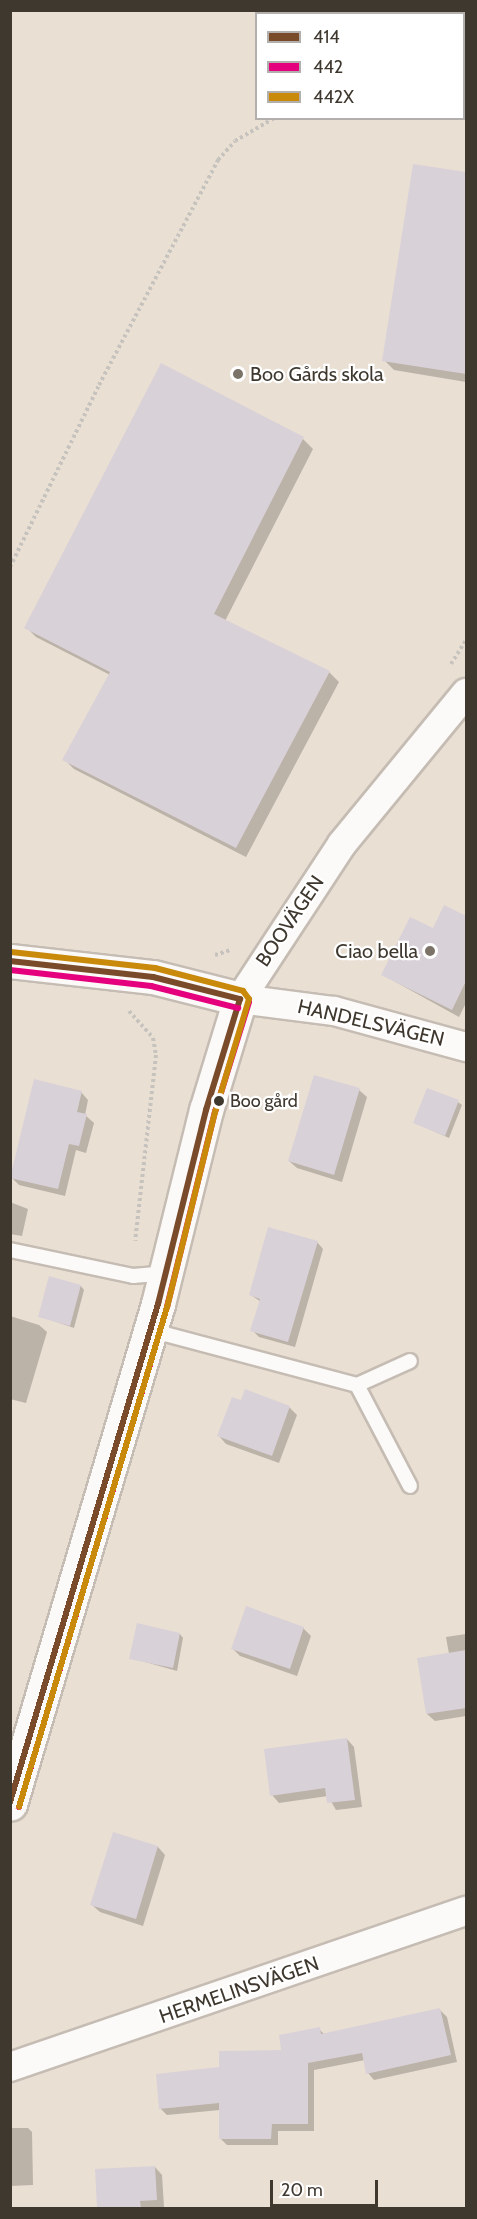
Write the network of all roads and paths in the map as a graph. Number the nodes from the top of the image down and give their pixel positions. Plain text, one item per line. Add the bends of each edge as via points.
1 (271, 120) edge
2 (10, 567) edge
3 (466, 693) edge
4 (234, 947) dead end
5 (208, 956) dead end
6 (10, 961) edge
7 (240, 999) junction
8 (466, 1047) edge
9 (10, 1250) edge
10 (166, 1273) junction
11 (150, 1330) junction
12 (410, 1361) dead end
13 (357, 1385) junction
14 (410, 1486) dead end
15 (10, 1804) edge
16 (466, 1911) edge
17 (10, 2067) edge

1 - 2 path via 235,141 218,160 99,385
3 - 7 street, BOOVÄGEN via 342,844
4 - 5 path via 226,953
6 - 7 street via 153,977
7 - 8 street, HANDELSVÄGEN via 334,1011
7 - 10 street via 206,1110
9 - 10 lane via 134,1276
10 - 11 street
11 - 13 lane
11 - 15 street
12 - 13 lane
13 - 14 lane
16 - 17 street, HERMELINSVÄGEN

